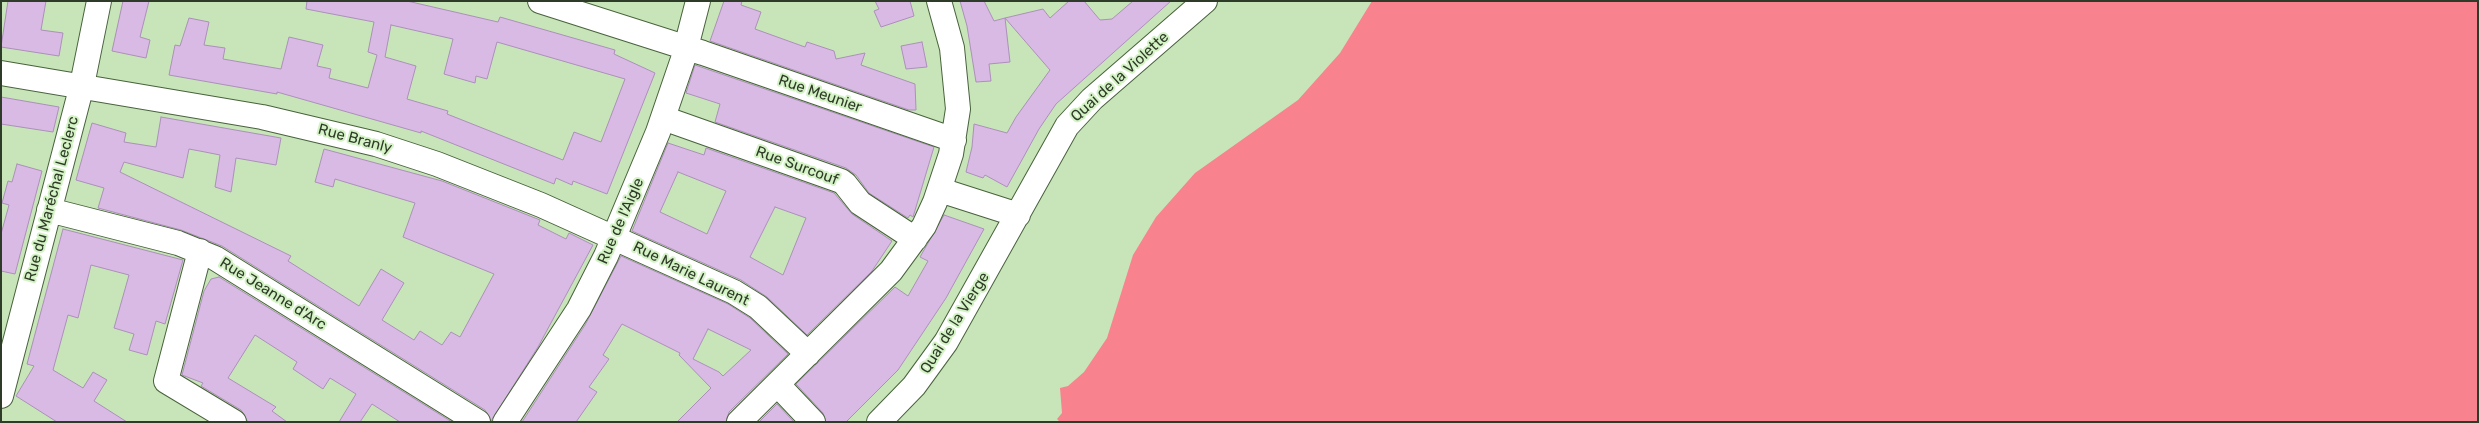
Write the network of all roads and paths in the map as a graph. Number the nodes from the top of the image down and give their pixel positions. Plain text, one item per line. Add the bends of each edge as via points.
1 (99, 1) edge
2 (540, 1) edge
3 (698, 1) edge
4 (939, 1) edge
5 (1206, 1) edge
6 (686, 48) junction
7 (1, 73) edge
8 (82, 85) junction
9 (663, 118) junction
10 (954, 140) junction
11 (940, 190) junction
12 (49, 210) junction
13 (1018, 215) junction
14 (614, 238) junction
15 (915, 239) junction
16 (200, 251) junction
17 (808, 354) junction
18 (778, 384) junction
19 (1, 396) edge
20 (234, 422) edge
21 (478, 422) edge
22 (505, 422) edge
23 (739, 422) edge
24 (813, 422) edge
25 (879, 422) edge

1 - 8 street, Rue du Maréchal Leclerc
2 - 6 street, Rue Meunier
3 - 6 street, Rue de l'Aigle
4 - 10 street via 956,76 958,110
5 - 13 street, Quai de la Violette via 1074,117 1055,145
6 - 9 street, Rue de l'Aigle
6 - 10 street, Rue Meunier
7 - 8 street, Rue Branly
8 - 12 street, Rue du Maréchal Leclerc
8 - 14 street, Rue Branly via 255,115 376,144 479,180
9 - 14 street, Rue de l'Aigle
9 - 15 street, Rue Surcouf via 841,181 860,204
10 - 11 street
11 - 13 street
11 - 15 street
12 - 16 street, Rue Jeanne d'Arc
12 - 19 street, Rue du Maréchal Leclerc
13 - 25 street, Quai de la Vierge via 938,354 914,386
14 - 17 street, Rue Marie Laurent via 746,298
14 - 22 street, Rue de l'Aigle via 579,309
15 - 17 street via 891,271
16 - 20 street via 166,381
16 - 21 street, Rue Jeanne d'Arc
17 - 18 street
18 - 23 street
18 - 24 street

